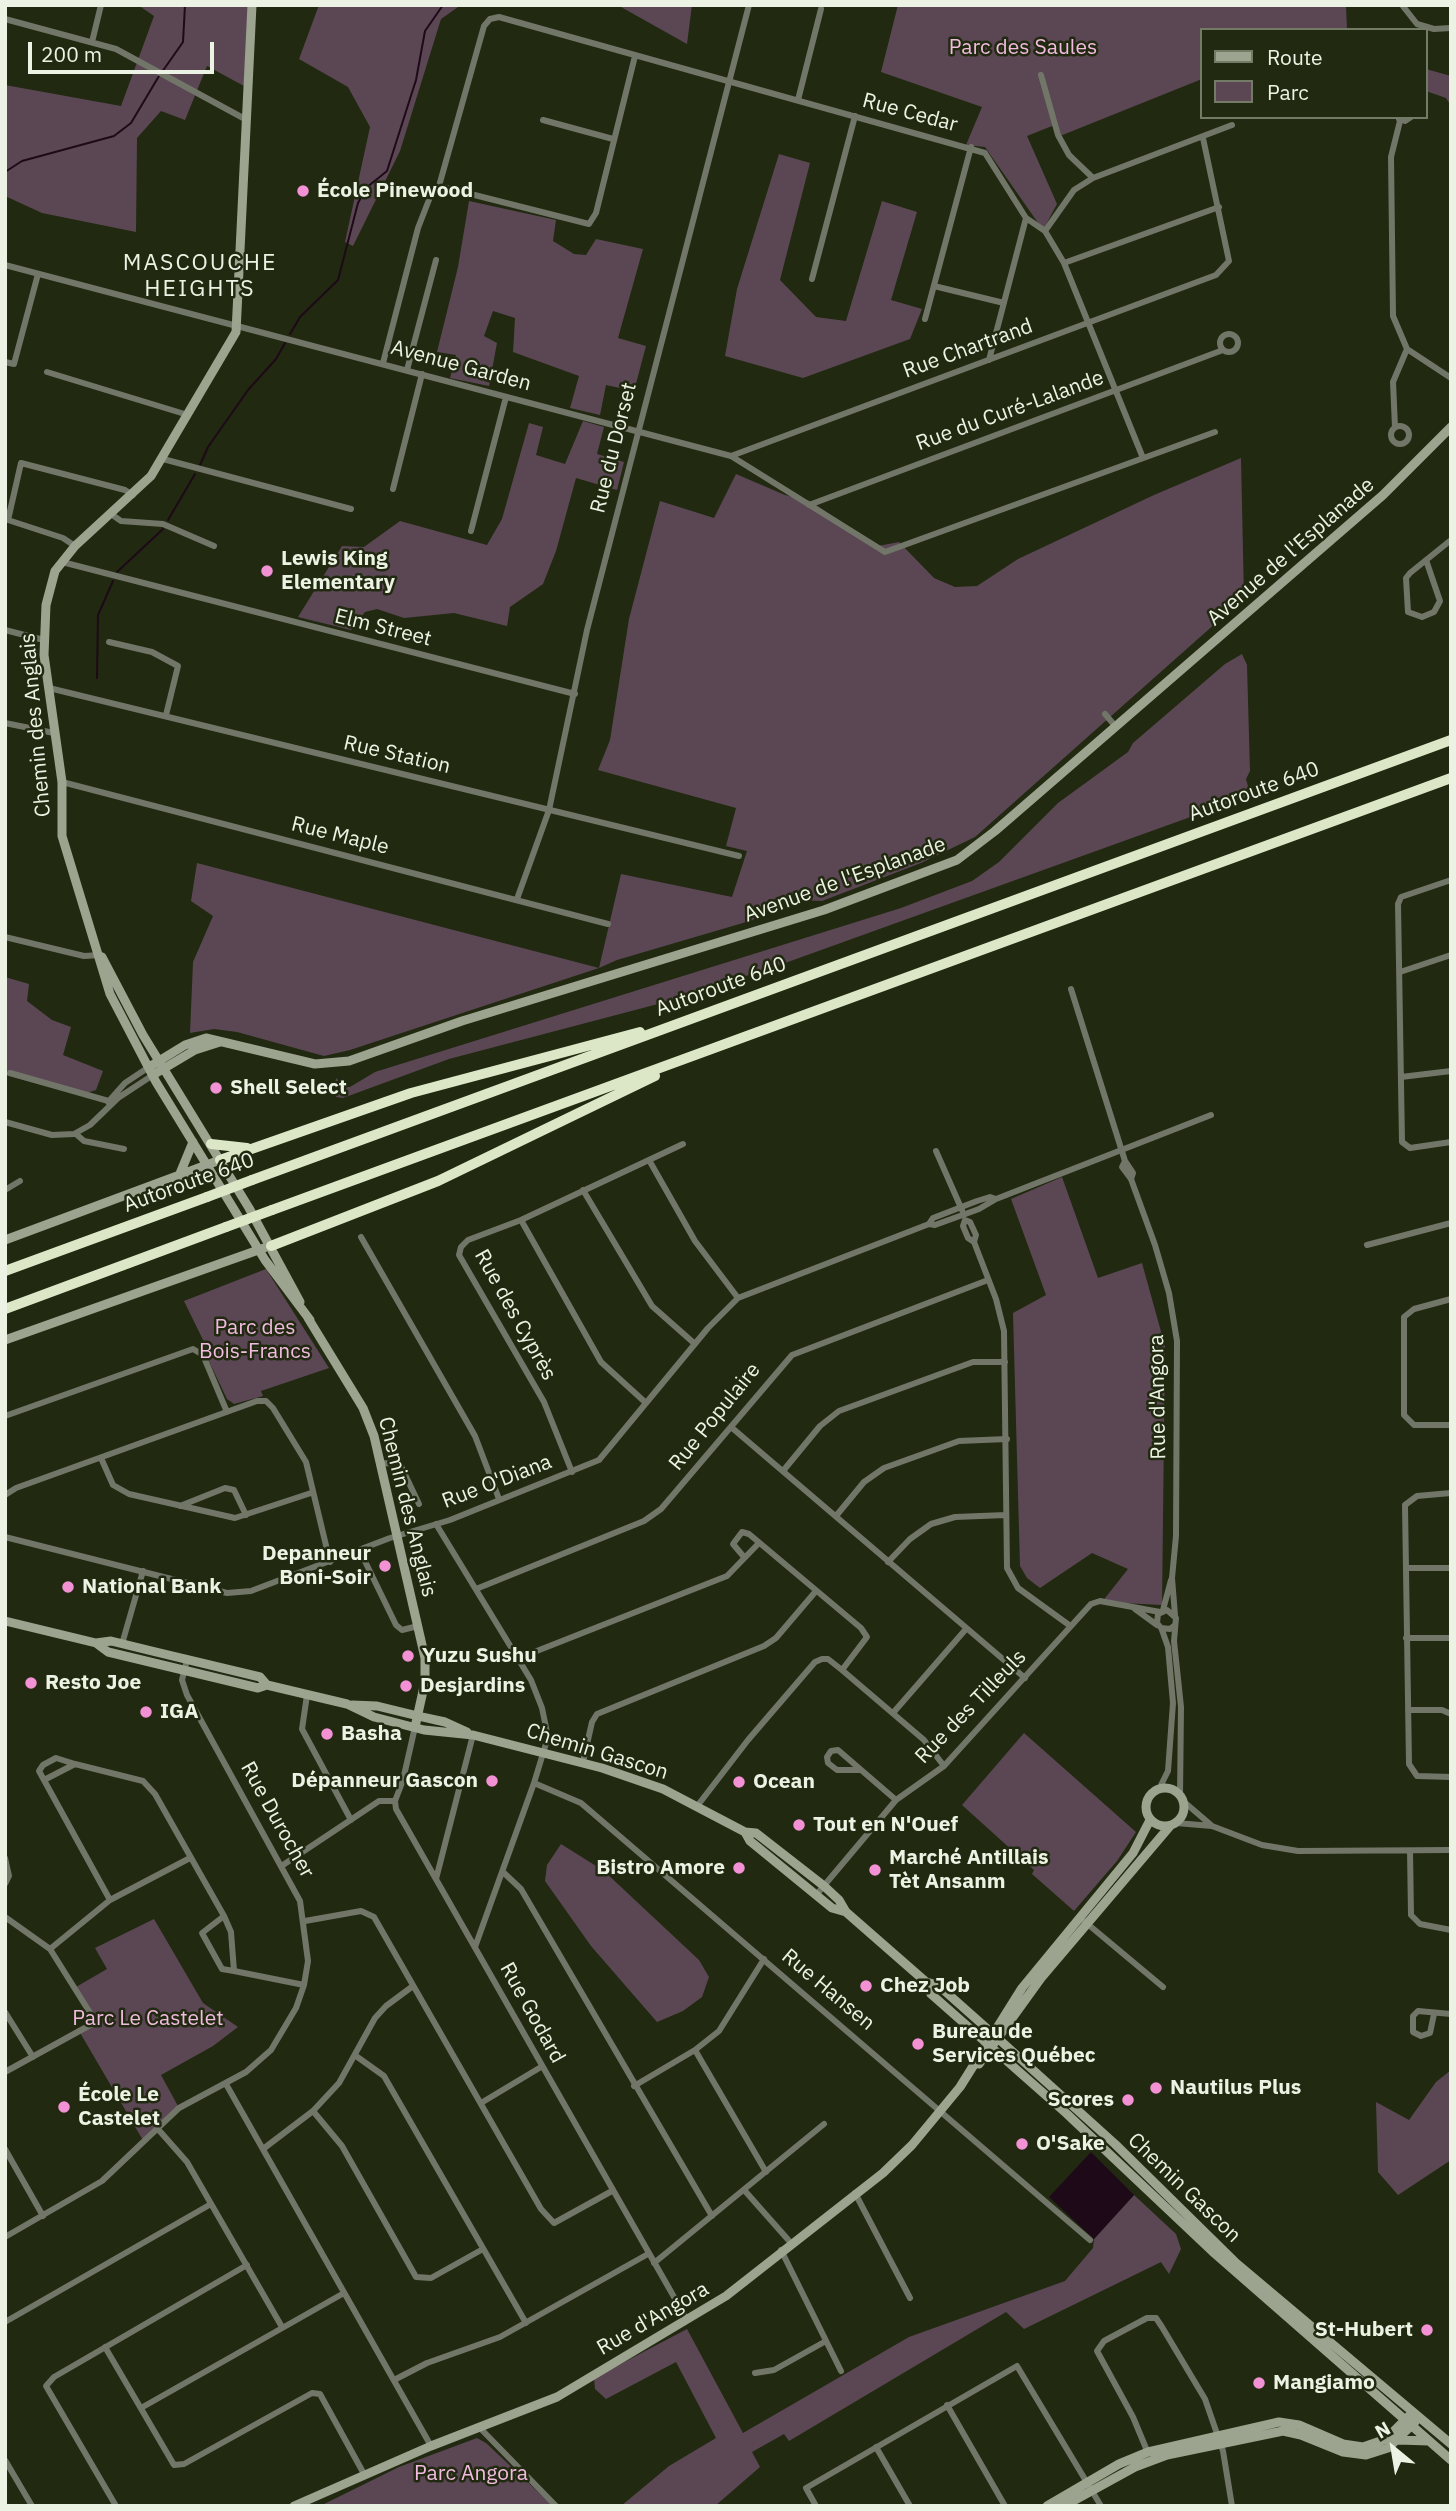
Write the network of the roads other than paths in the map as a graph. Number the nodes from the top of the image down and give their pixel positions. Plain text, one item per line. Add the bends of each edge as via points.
1 (101, 5) edge
2 (252, 5) edge
3 (749, 5) edge
4 (1402, 5) edge
5 (821, 9) dead end
6 (5, 19) edge
7 (1451, 28) edge
8 (92, 42) junction
9 (635, 56) junction
10 (1041, 75) dead end
11 (729, 81) junction
12 (798, 100) junction
13 (855, 117) junction
14 (245, 119) junction
15 (1399, 119) edge
16 (543, 120) dead end
17 (1232, 125) dead end
18 (1203, 138) junction
19 (613, 139) junction
20 (971, 147) junction
21 (1093, 178) junction
22 (439, 186) junction
23 (1219, 207) junction
24 (1026, 218) junction
25 (1045, 231) junction
26 (436, 260) dead end
27 (1065, 263) junction
28 (5, 265) edge
29 (38, 274) junction
30 (812, 279) dead end
31 (934, 285) junction
32 (1004, 303) junction
33 (925, 319) dead end
34 (1090, 323) junction
35 (238, 326) junction
36 (1407, 349) junction
37 (1223, 350) dead end
38 (989, 360) junction
39 (5, 362) edge
40 (383, 363) junction
41 (407, 370) junction
42 (47, 372) dead end
43 (422, 374) junction
44 (1451, 378) edge
45 (1116, 390) junction
46 (506, 397) junction
47 (188, 415) junction
48 (1395, 427) dead end
49 (1451, 427) edge
50 (636, 431) junction
51 (1215, 432) dead end
52 (731, 456) junction
53 (1143, 458) junction
54 (163, 459) junction
55 (393, 489) dead end
56 (133, 495) junction
57 (809, 505) junction
58 (351, 509) dead end
59 (111, 514) junction
60 (471, 531) dead end
61 (1451, 540) edge
62 (75, 546) junction
63 (214, 546) dead end
64 (1426, 560) junction
65 (62, 562) junction
66 (5, 630) edge
67 (44, 640) junction
68 (110, 642) dead end
69 (49, 688) junction
70 (575, 694) junction
71 (1105, 714) dead end
72 (166, 715) junction
73 (5, 723) edge
74 (1116, 727) junction
75 (54, 733) junction
76 (1451, 740) edge
77 (1451, 778) edge
78 (62, 782) junction
79 (549, 810) junction
80 (739, 856) dead end
81 (1451, 880) edge
82 (517, 899) junction
83 (608, 924) dead end
84 (5, 937) edge
85 (101, 955) junction
86 (1451, 955) edge
87 (1400, 972) junction
88 (1071, 989) dead end
89 (687, 1021) junction
90 (711, 1049) junction
91 (162, 1065) junction
92 (151, 1071) junction
93 (1451, 1071) edge
94 (10, 1073) dead end
95 (1401, 1077) junction
96 (111, 1101) junction
97 (1209, 1117) dead end
98 (5, 1122) edge
99 (76, 1134) junction
100 (193, 1142) junction
101 (1451, 1142) edge
102 (211, 1144) junction
103 (683, 1144) dead end
104 (124, 1149) dead end
105 (252, 1149) junction
106 (1122, 1150) junction
107 (936, 1152) dead end
108 (220, 1160) junction
109 (649, 1160) junction
110 (207, 1165) junction
111 (179, 1176) junction
112 (20, 1181) dead end
113 (583, 1189) junction
114 (5, 1191) edge
115 (963, 1214) junction
116 (521, 1220) junction
117 (1451, 1223) edge
118 (361, 1237) dead end
119 (5, 1240) edge
120 (271, 1245) junction
121 (1367, 1245) dead end
122 (259, 1250) junction
123 (5, 1271) edge
124 (988, 1280) junction
125 (738, 1298) junction
126 (1451, 1299) edge
127 (5, 1308) edge
128 (310, 1320) junction
129 (5, 1340) edge
130 (695, 1344) junction
131 (1005, 1362) junction
132 (646, 1403) junction
133 (228, 1412) junction
134 (5, 1416) edge
135 (1451, 1425) edge
136 (731, 1427) junction
137 (1007, 1439) junction
138 (101, 1458) junction
139 (381, 1463) junction
140 (783, 1471) junction
141 (572, 1472) junction
142 (311, 1493) junction
143 (1451, 1493) edge
144 (5, 1495) edge
145 (499, 1499) junction
146 (419, 1504) dead end
147 (180, 1506) junction
148 (246, 1515) junction
149 (1006, 1515) junction
150 (836, 1517) junction
151 (436, 1524) junction
152 (397, 1536) junction
153 (5, 1537) edge
154 (759, 1543) junction
155 (360, 1551) junction
156 (744, 1557) junction
157 (330, 1562) junction
158 (888, 1562) junction
159 (1406, 1567) junction
160 (1451, 1568) edge
161 (143, 1572) junction
162 (1172, 1578) junction
163 (476, 1589) junction
164 (816, 1591) junction
165 (1133, 1608) junction
166 (1162, 1611) junction
167 (1175, 1615) junction
168 (5, 1621) edge
169 (1069, 1625) junction
170 (1175, 1625) junction
171 (418, 1626) junction
172 (1159, 1627) junction
173 (966, 1629) junction
174 (1406, 1638) junction
175 (1451, 1638) edge
176 (96, 1643) junction
177 (122, 1644) junction
178 (519, 1658) junction
179 (187, 1660) junction
180 (184, 1670) junction
181 (842, 1670) junction
182 (1025, 1678) junction
183 (267, 1685) junction
184 (307, 1695) junction
185 (347, 1704) junction
186 (1408, 1710) junction
187 (893, 1713) junction
188 (1451, 1714) edge
189 (418, 1716) junction
190 (415, 1727) junction
191 (473, 1735) junction
192 (543, 1752) junction
193 (583, 1762) junction
194 (75, 1763) junction
195 (944, 1766) junction
196 (860, 1770) junction
197 (1451, 1777) edge
198 (44, 1780) junction
199 (534, 1783) junction
200 (1158, 1789) junction
201 (1182, 1799) junction
202 (896, 1800) junction
203 (395, 1801) junction
204 (698, 1805) junction
205 (351, 1820) junction
206 (1150, 1820) junction
207 (1173, 1824) junction
208 (1212, 1826) junction
209 (745, 1832) junction
210 (1451, 1850) edge
211 (1410, 1851) junction
212 (5, 1858) edge
213 (190, 1858) junction
214 (283, 1865) junction
215 (503, 1872) junction
216 (436, 1879) junction
217 (5, 1884) edge
218 (824, 1886) junction
219 (817, 1894) junction
220 (110, 1900) junction
221 (846, 1912) junction
222 (224, 1916) junction
223 (5, 1917) edge
224 (305, 1921) junction
225 (1084, 1921) junction
226 (1451, 1930) edge
227 (475, 1947) junction
228 (50, 1949) junction
229 (764, 1959) junction
230 (234, 1970) junction
231 (304, 1985) junction
232 (413, 1986) junction
233 (1163, 1987) dead end
234 (5, 2012) edge
235 (1434, 2014) junction
236 (1451, 2014) edge
237 (993, 2041) junction
238 (695, 2050) junction
239 (356, 2056) junction
240 (33, 2057) junction
241 (541, 2067) junction
242 (5, 2073) edge
243 (226, 2084) junction
244 (634, 2086) junction
245 (481, 2103) junction
246 (942, 2110) junction
247 (313, 2111) junction
248 (824, 2124) dead end
249 (157, 2128) junction
250 (263, 2149) junction
251 (6, 2153) edge
252 (766, 2172) junction
253 (745, 2190) junction
254 (612, 2191) junction
255 (855, 2193) junction
256 (211, 2204) junction
257 (43, 2216) junction
258 (712, 2216) junction
259 (5, 2237) edge
260 (1090, 2240) dead end
261 (791, 2243) junction
262 (483, 2249) junction
263 (781, 2250) junction
264 (648, 2254) junction
265 (654, 2263) junction
266 (247, 2265) junction
267 (344, 2293) junction
268 (910, 2298) dead end
269 (686, 2318) junction
270 (5, 2322) edge
271 (526, 2323) junction
272 (282, 2327) junction
273 (826, 2341) junction
274 (105, 2347) junction
275 (841, 2371) dead end
276 (755, 2373) dead end
277 (394, 2380) junction
278 (947, 2405) junction
279 (141, 2408) junction
280 (1415, 2415) junction
281 (1408, 2423) junction
282 (480, 2428) junction
283 (1219, 2440) junction
284 (1398, 2440) junction
285 (1429, 2441) junction
286 (1451, 2444) edge
287 (431, 2446) junction
288 (876, 2447) junction
289 (1149, 2456) junction
290 (5, 2460) edge
291 (1451, 2460) edge
292 (364, 2474) junction
293 (1089, 2486) junction
294 (32, 2506) edge
295 (116, 2506) edge
296 (294, 2506) edge
297 (555, 2506) edge
298 (816, 2506) edge
299 (910, 2506) edge
300 (1005, 2506) edge
301 (1047, 2506) edge
302 (1064, 2506) edge
303 (1101, 2506) edge
304 (1232, 2506) edge

1 - 8 street
2 - 14 street, Chemin des Anglais
3 - 11 street, Rue du Dorset
4 - 7 street via 1417,24
5 - 12 street
6 - 8 street
8 - 14 street via 144,62
9 - 11 street, Rue Cedar
9 - 19 street
9 - 22 street, Rue Cedar via 499,17 490,19 484,26
10 - 21 street via 1058,135 1069,155
11 - 12 street, Rue Cedar
11 - 50 street, Rue du Dorset
12 - 13 street, Rue Cedar
13 - 20 street, Rue Cedar
13 - 30 street
14 - 35 street, Chemin des Anglais
15 - 36 street via 1391,157 1392,307 1396,329
16 - 19 street
17 - 18 street
18 - 21 street
18 - 23 street
19 - 22 street via 596,213 589,224
20 - 24 street, Rue Cedar via 985,153
20 - 31 street
21 - 25 street via 1074,190
22 - 40 street via 432,192 418,228
23 - 27 street
23 - 34 street, Rue Chartrand via 1229,261 1216,275
24 - 25 street, Rue Cedar
24 - 32 street
25 - 27 street, Rue Cedar
26 - 41 street
27 - 34 street, Rue Cedar
28 - 29 street, Avenue Garden
29 - 35 street, Avenue Garden
29 - 39 street via 14,364
31 - 32 street
31 - 33 street
32 - 38 street
34 - 38 street, Rue Chartrand
34 - 45 street, Rue Cedar
35 - 40 street, Avenue Garden
35 - 47 street, Chemin des Anglais
36 - 44 street
36 - 48 street via 1393,382
37 - 45 street, Rue du Curé-Lalande
38 - 52 street, Rue Chartrand
40 - 41 street, Avenue Garden
41 - 43 street, Avenue Garden
42 - 47 street
43 - 46 street, Avenue Garden
43 - 55 street
45 - 53 street, Rue Cedar
45 - 57 street, Rue du Curé-Lalande
46 - 50 street, Avenue Garden
46 - 60 street
47 - 54 street, Chemin des Anglais
49 - 74 street, Avenue de l'Esplanade via 1404,477
50 - 52 street, Avenue Garden
50 - 70 street, Rue du Dorset
51 - 53 street
52 - 57 street, Avenue Garden
53 - 57 street, Avenue Garden via 885,552
54 - 56 street, Chemin des Anglais
54 - 58 street
56 - 59 street, Chemin des Anglais
56 - 62 street via 21,463 8,520
59 - 62 street, Chemin des Anglais
59 - 63 street via 121,521 163,524
61 - 64 street
62 - 65 street, Chemin des Anglais
64 - 64 street via 1405,582 1408,612 1422,617 1434,612 1440,601
65 - 67 street, Chemin des Anglais via 49,594
65 - 70 street, Elm Street
66 - 67 street
67 - 69 street, Chemin des Anglais
68 - 72 street via 152,652 177,666
69 - 72 street, Rue Station
69 - 75 street, Chemin des Anglais
70 - 79 street, Rue du Dorset
71 - 74 street
72 - 79 street, Rue Station
73 - 75 street
74 - 91 street, Avenue de l'Esplanade via 967,853 844,903 461,1021 344,1063 315,1064 216,1038 199,1039
75 - 78 street, Chemin des Anglais
76 - 89 highway, Autoroute 640
77 - 90 highway
78 - 82 street, Rue Maple
78 - 85 street, Chemin des Anglais via 64,843
79 - 80 street, Rue Station
79 - 82 street, Rue du Dorset
81 - 87 street via 1401,897
82 - 83 street, Rue Maple
84 - 85 street via 84,956
85 - 91 street, Chemin des Anglais
85 - 92 street, Chemin des Anglais via 110,994
86 - 87 street
87 - 95 street
88 - 106 street, Rue d'Angora
89 - 105 highway via 427,1088
89 - 123 highway, Autoroute 640, bridge
90 - 120 highway via 438,1181
90 - 127 highway, bridge
91 - 92 street, Avenue de l'Esplanade
91 - 102 street, Chemin des Anglais
92 - 96 street via 125,1083
92 - 100 street, Chemin des Anglais
93 - 95 street
94 - 96 street
95 - 101 street via 1402,1142 1410,1149
96 - 99 street
97 - 106 street, Rue O'Diana
98 - 99 street via 52,1135
99 - 104 street via 85,1142
100 - 110 street, Chemin des Anglais
100 - 111 street
102 - 105 highway
102 - 108 street, Chemin des Anglais
103 - 109 street, Rue des Cyprès
105 - 108 highway
106 - 115 street, Rue O'Diana
106 - 162 street, Rue d'Angora via 1156,1245 1177,1340
107 - 115 street
108 - 110 street
108 - 120 street, Chemin des Anglais
109 - 113 street, Rue des Cyprès
109 - 125 street via 695,1241
110 - 111 street
110 - 122 street, Chemin des Anglais
111 - 119 street
112 - 114 street
113 - 116 street, Rue des Cyprès
113 - 130 street via 652,1306
115 - 124 street via 976,1235 974,1242
115 - 125 street, Rue O'Diana
116 - 132 street via 601,1362
116 - 141 street, Rue des Cyprès via 468,1240 459,1255 544,1402
117 - 121 street
118 - 145 street via 475,1436
120 - 122 street
120 - 128 street, Chemin des Anglais
122 - 128 street, Chemin des Anglais
122 - 129 street
124 - 131 street via 1004,1331
124 - 136 street, Rue Populaire via 792,1354
125 - 130 street, Rue O'Diana
126 - 135 street via 1414,1308 1404,1317 1404,1415 1414,1425
128 - 139 street, Chemin des Anglais via 366,1414
130 - 132 street, Rue O'Diana
131 - 137 street
131 - 140 street via 973,1362 839,1411 820,1426
132 - 141 street, Rue O'Diana via 599,1460
133 - 134 street via 203,1355 193,1349
133 - 138 street
133 - 142 street via 262,1401 273,1408 306,1462
136 - 140 street
136 - 163 street, Rue Populaire via 661,1509 644,1521
137 - 149 street
137 - 150 street via 959,1441 884,1468 864,1482
138 - 144 street
138 - 147 street via 113,1485 129,1494
139 - 146 street via 402,1465
139 - 152 street, Chemin des Anglais
140 - 150 street
141 - 145 street, Rue O'Diana
142 - 148 street
142 - 157 street
143 - 159 street via 1417,1496 1405,1505
145 - 151 street, Rue O'Diana
147 - 148 street via 235,1518
147 - 148 street via 225,1488 234,1490
149 - 158 street via 955,1517 931,1524
149 - 169 street via 1011,1577 1018,1588
150 - 158 street
151 - 152 street, Rue O'Diana
151 - 163 street
152 - 155 street, Rue O'Diana
152 - 171 street, Chemin des Anglais
153 - 161 street, Rue O'Diana
154 - 156 street
154 - 156 street via 742,1532 736,1537 733,1544
154 - 164 street
155 - 157 street, Rue O'Diana
155 - 171 street via 398,1627
156 - 178 street via 727,1576
157 - 161 street, Rue O'Diana via 251,1591 227,1593
158 - 173 street
159 - 160 street
159 - 174 street
161 - 177 street
162 - 166 street, Rue d'Angora
162 - 167 street, Rue d'Angora
163 - 178 street
164 - 181 street via 867,1637
164 - 193 street via 764,1646 597,1713
165 - 166 street, Rue des Tilleuls
165 - 169 street, Rue des Tilleuls via 1100,1601
165 - 172 street, Rue des Tilleuls
166 - 167 street
166 - 172 street via 1156,1617
167 - 170 street
168 - 176 street, Chemin Gascon
169 - 182 street, Rue des Tilleuls
170 - 172 street via 1167,1630
170 - 201 street
171 - 189 street, Chemin des Anglais via 426,1670
172 - 200 street via 1168,1647 1173,1703 1168,1771
173 - 182 street
173 - 187 street
174 - 175 street
174 - 186 street
176 - 177 street, Chemin Gascon
176 - 180 street, Chemin Gascon via 108,1652
177 - 179 street, Chemin Gascon
178 - 192 street via 542,1708 548,1737
179 - 180 street, Rue Durocher
179 - 183 street, Chemin Gascon via 260,1678
180 - 183 street, Chemin Gascon via 258,1688
180 - 214 street, Rue Durocher via 187,1695
181 - 187 street
181 - 204 street via 828,1659 815,1662
182 - 195 street, Rue des Tilleuls
183 - 184 street, Chemin Gascon
184 - 185 street, Chemin Gascon
184 - 205 street via 302,1729
185 - 189 street, Chemin Gascon
185 - 190 street, Chemin Gascon via 374,1717
186 - 188 street
186 - 197 street via 1411,1771 1417,1776
187 - 195 street via 924,1740
189 - 190 street
189 - 191 street, Chemin Gascon
190 - 191 street, Chemin Gascon
190 - 203 street
191 - 192 street, Chemin Gascon
191 - 216 street
192 - 193 street, Chemin Gascon
192 - 199 street
193 - 204 street, Chemin Gascon
194 - 198 street
194 - 198 street via 50,1760 40,1771
194 - 213 street via 143,1781
195 - 202 street, Rue des Tilleuls
196 - 196 street via 838,1751 827,1757 836,1770
196 - 202 street
198 - 220 street
199 - 215 street
199 - 229 street, Rue Hansen via 581,1802
200 - 201 street via 1170,1789
200 - 206 street via 1146,1802
201 - 207 street via 1183,1813
201 - 208 street
202 - 218 street, Rue des Tilleuls
203 - 205 street via 379,1801
203 - 216 street, Rue Godard
204 - 209 street, Chemin Gascon
205 - 214 street
206 - 207 street via 1160,1826
206 - 225 street, Rue d'Angora via 1133,1853
207 - 208 street
207 - 225 street, Rue d'Angora
208 - 211 street via 1262,1845 1298,1851
209 - 218 street, Chemin Gascon via 766,1839
209 - 219 street, Chemin Gascon via 750,1841
210 - 211 street
211 - 226 street via 1411,1915 1420,1924
212 - 217 street via 9,1876
213 - 220 street
213 - 222 street
214 - 224 street, Rue Durocher
215 - 227 street
215 - 244 street via 521,1889
216 - 227 street, Rue Godard
218 - 219 street, Rue des Tilleuls
218 - 221 street, Chemin Gascon
219 - 221 street, Chemin Gascon via 832,1908
220 - 228 street
221 - 237 street, Chemin Gascon via 926,1982 938,1985
222 - 230 street via 231,1932
222 - 230 street via 202,1933 222,1969
223 - 228 street
224 - 231 street, Rue Durocher
224 - 232 street via 368,1913
225 - 233 street
225 - 237 street, Rue d'Angora
227 - 241 street, Rue Godard
228 - 240 street via 92,2015 92,2024
229 - 238 street via 719,2031
229 - 246 street, Rue Hansen
230 - 231 street
231 - 243 street, Rue Durocher via 271,2050
232 - 239 street via 375,2018
232 - 245 street
234 - 240 street
235 - 235 street via 1416,2013 1413,2032 1421,2036 1430,2033
235 - 236 street
237 - 246 street, Rue d'Angora
237 - 280 street, Chemin Gascon via 1095,2126 1236,2263
237 - 281 street, Chemin Gascon via 1218,2258
238 - 244 street
238 - 252 street
239 - 247 street
239 - 262 street via 384,2076
240 - 242 street
241 - 245 street
241 - 254 street, Rue Godard
243 - 249 street, Rue Durocher via 179,2108
243 - 250 street
244 - 258 street
245 - 254 street via 541,2209 554,2223
246 - 255 street, Rue d'Angora via 901,2157
246 - 260 street, Rue Hansen
247 - 250 street
247 - 262 street via 342,2146 416,2277 431,2278
248 - 252 street
249 - 256 street via 187,2162
249 - 257 street, Rue Durocher via 102,2181
250 - 267 street
251 - 257 street
252 - 253 street
253 - 258 street
253 - 261 street
254 - 264 street, Rue Godard
255 - 261 street, Rue d'Angora
255 - 268 street
256 - 266 street
256 - 270 street
257 - 259 street, Rue Durocher
258 - 265 street
261 - 263 street, Rue d'Angora
262 - 271 street
263 - 269 street, Rue d'Angora via 726,2296
263 - 273 street
264 - 265 street, Rue Godard
264 - 271 street
265 - 269 street, Rue Godard
266 - 272 street
266 - 274 street
267 - 272 street
267 - 277 street
269 - 282 street, Rue d'Angora via 557,2397
271 - 277 street
272 - 279 street
273 - 275 street
273 - 276 street via 774,2370
274 - 279 street
274 - 295 street via 46,2386
277 - 287 street
278 - 288 street
278 - 293 street via 1017,2365
278 - 300 street
279 - 292 street via 174,2465 184,2464 312,2393 320,2394
280 - 281 street
280 - 286 street, Chemin Gascon
281 - 283 street via 1386,2439 1363,2447 1287,2422
281 - 284 street
281 - 285 street, Chemin Gascon
282 - 287 street, Rue d'Angora
282 - 297 street
283 - 284 street via 1287,2431 1360,2455 1379,2452
283 - 289 street
283 - 289 street via 1203,2395 1156,2318 1147,2318 1104,2341 1097,2351
283 - 304 street
284 - 285 street
285 - 291 street, Chemin Gascon
287 - 292 street, Rue d'Angora
288 - 298 street via 806,2488
288 - 299 street
289 - 293 street
290 - 294 street
292 - 296 street, Rue d'Angora
293 - 301 street
293 - 302 street
293 - 303 street

